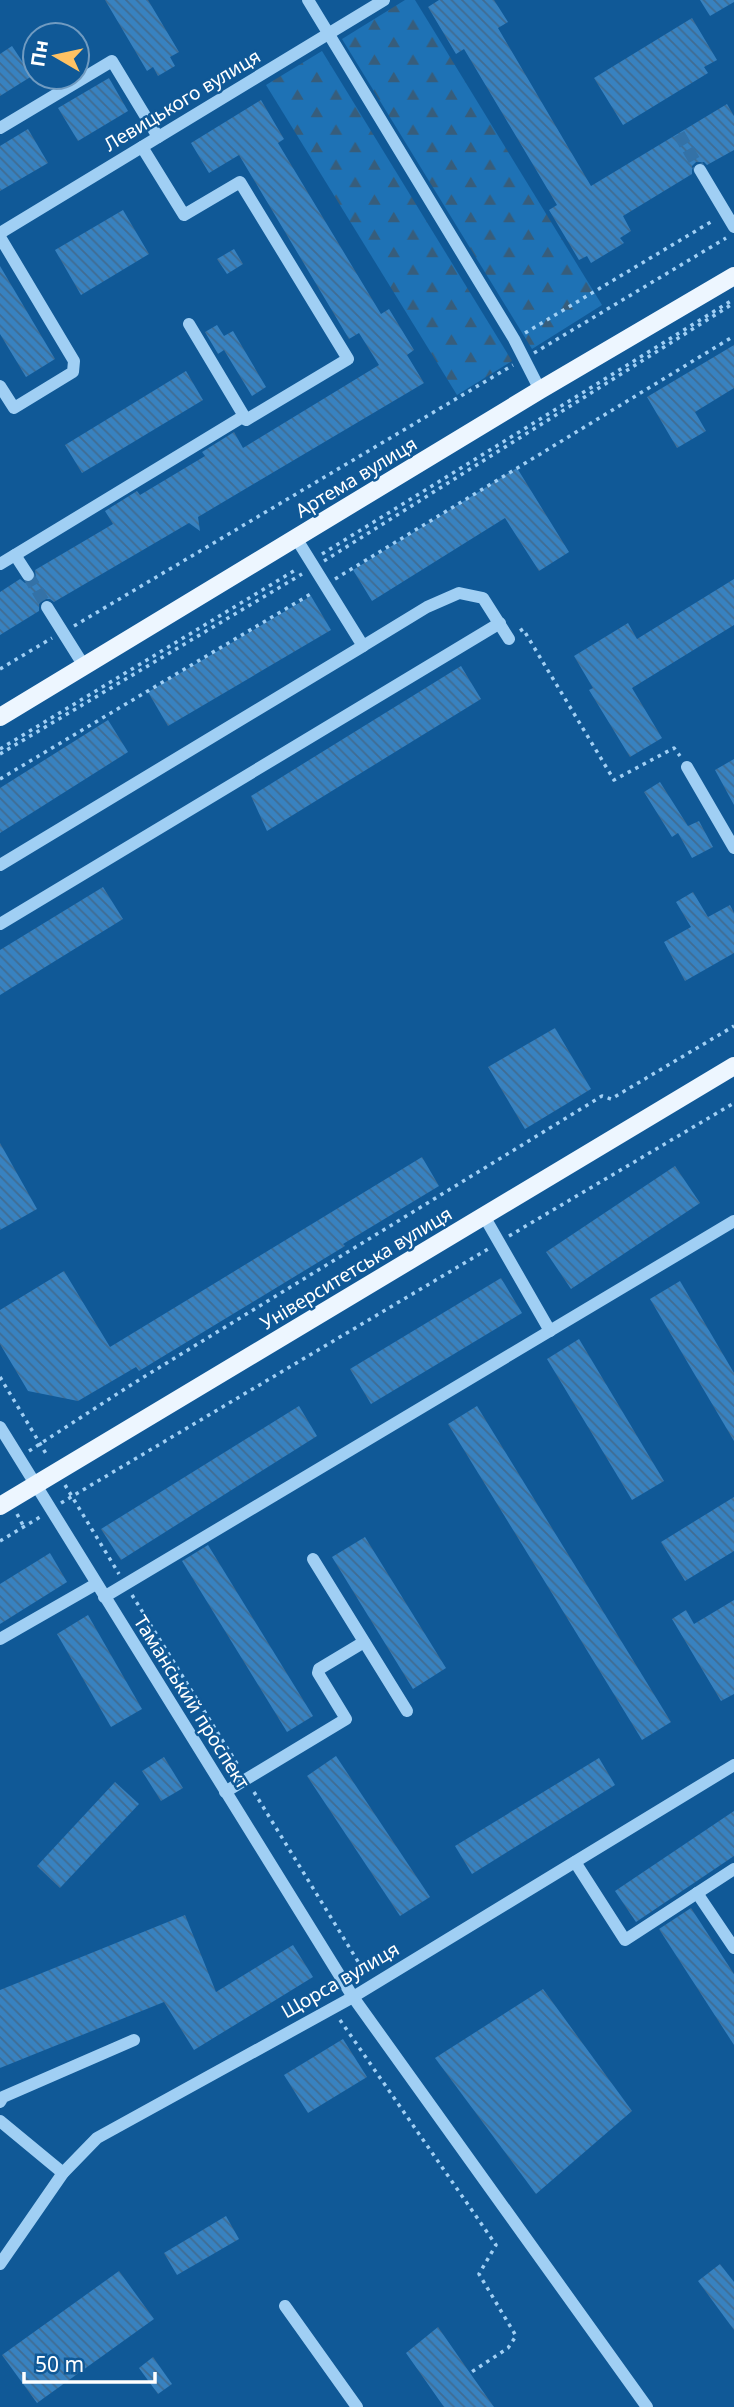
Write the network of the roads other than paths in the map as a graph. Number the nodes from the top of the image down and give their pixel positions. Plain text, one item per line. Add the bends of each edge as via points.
1 (308, 0) edge
2 (384, 0) edge
3 (328, 34) junction
4 (0, 128) edge
5 (158, 136) junction
6 (142, 147) junction
7 (700, 170) tunnel mouth
8 (734, 227) edge
9 (0, 235) edge
10 (734, 276) edge
11 (189, 324) dead end
12 (0, 386) edge
13 (540, 390) junction
14 (244, 416) junction
15 (296, 538) junction
16 (15, 555) junction
17 (0, 564) edge
18 (28, 575) tunnel mouth
19 (47, 607) tunnel mouth
20 (499, 623) junction
21 (509, 639) road end
22 (363, 646) junction
23 (84, 666) junction
24 (0, 716) edge
25 (687, 767) road end
26 (734, 848) edge
27 (0, 865) edge
28 (0, 924) edge
29 (734, 1066) edge
30 (484, 1216) junction
31 (734, 1221) edge
32 (550, 1331) junction
33 (0, 1427) edge
34 (35, 1485) junction
35 (0, 1506) edge
36 (313, 1559) dead end
37 (96, 1584) junction
38 (104, 1597) junction
39 (0, 1639) edge
40 (364, 1642) junction
41 (407, 1712) dead end
42 (734, 1765) edge
43 (225, 1792) junction
44 (575, 1862) junction
45 (734, 1868) edge
46 (698, 1893) junction
47 (734, 1948) edge
48 (353, 1997) junction
49 (134, 2040) dead end
50 (0, 2102) edge
51 (0, 2121) edge
52 (63, 2173) junction
53 (0, 2264) edge
54 (285, 2305) dead end
55 (357, 2407) edge
56 (648, 2407) edge

1 - 3 street
2 - 3 street, Левицького вулиця
3 - 5 street, Левицького вулиця
3 - 13 street
4 - 5 street via 112,61
5 - 6 street, Левицького вулиця
6 - 9 street, Левицького вулиця
6 - 14 street via 184,215 240,182 348,359 246,420
7 - 8 street
9 - 12 street via 74,361 73,372 13,408
10 - 13 main road, Артема вулиця
11 - 14 street
13 - 15 main road, Артема вулиця
14 - 16 street
15 - 22 street
15 - 23 main road, Артема вулиця
16 - 17 street
16 - 18 street
19 - 23 street
20 - 21 street
20 - 22 street via 483,598 459,593
20 - 28 street
22 - 27 street
23 - 24 main road, Артема вулиця
25 - 26 street
29 - 30 main road, Університетська вулиця
30 - 32 street
30 - 34 main road, Університетська вулиця
31 - 32 street
32 - 38 street
33 - 34 street, Таманський проспект
34 - 35 main road, Університетська вулиця
34 - 37 street, Таманський проспект
36 - 40 street
37 - 38 street, Таманський проспект
37 - 39 street
38 - 43 street, Таманський проспект
40 - 41 street
40 - 43 street via 319,1669 346,1719
42 - 44 street, Щорса вулиця
43 - 48 street, Таманський проспект
44 - 46 street via 625,1940
44 - 48 street, Щорса вулиця
45 - 46 street
46 - 47 street
48 - 52 street, Щорса вулиця via 97,2137
48 - 56 street, Таманський проспект
49 - 50 street
51 - 52 street
52 - 53 street, Щорса вулиця
54 - 55 street

